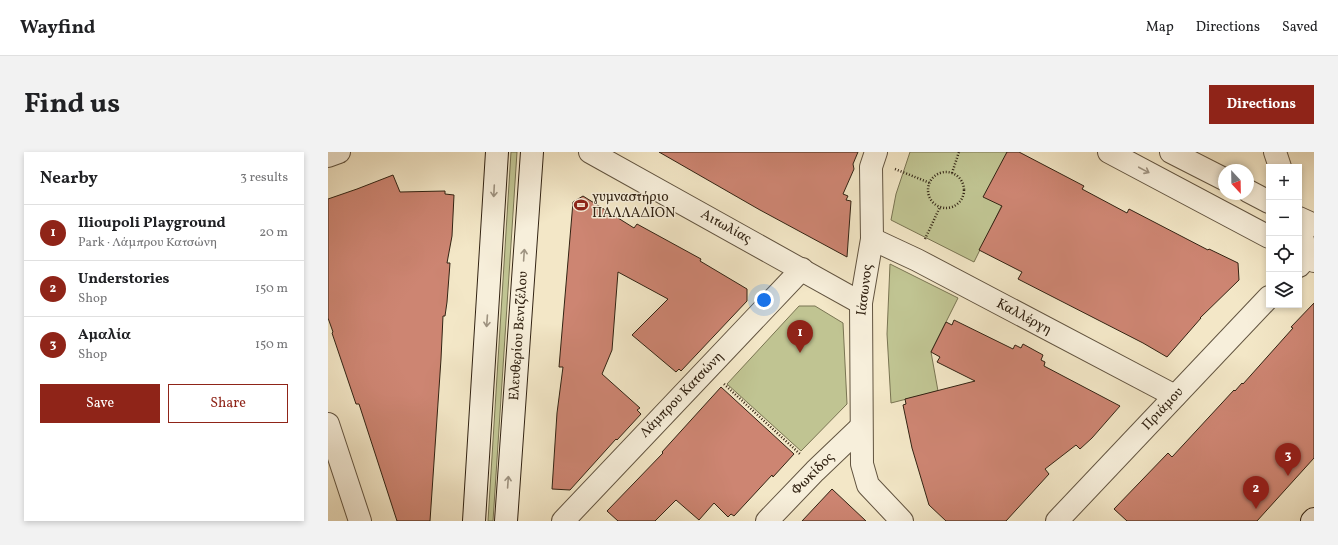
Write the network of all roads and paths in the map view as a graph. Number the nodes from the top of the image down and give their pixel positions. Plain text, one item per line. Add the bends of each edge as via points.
1 (339, 152) edge
2 (497, 152) edge
3 (532, 152) edge
4 (590, 152) edge
5 (876, 152) edge
6 (959, 152) edge
7 (1109, 152) edge
8 (1171, 152) edge
9 (1275, 152) edge
10 (328, 156) edge
11 (1279, 164) edge
12 (894, 168) dead end
13 (952, 173) junction
14 (1218, 176) edge
15 (930, 183) junction
16 (1254, 195) edge
17 (1266, 201) edge
18 (940, 207) junction
19 (1302, 219) edge
20 (1314, 225) edge
21 (1266, 234) edge
22 (1301, 236) edge
23 (872, 239) junction
24 (922, 244) dead end
25 (1305, 259) edge
26 (802, 269) junction
27 (1266, 300) edge
28 (861, 303) junction
29 (719, 379) dead end
30 (1175, 396) junction
31 (328, 424) edge
32 (860, 428) junction
33 (802, 456) dead end
34 (360, 521) edge
35 (474, 521) edge
36 (506, 521) edge
37 (563, 521) edge
38 (768, 521) edge
39 (902, 521) edge
40 (1057, 521) edge

1 - 10 street
2 -> 35 street
36 -> 3 street, Ελευθερίου Βενιζέλου
4 - 26 street, Αιτωλίας
5 - 23 street, Ιάσωνος via 871,167
6 - 13 path
7 -> 21 street
8 - 14 street
9 - 11 street
12 - 15 path
13 - 15 path via 939,173
13 - 18 path via 963,183 964,195 961,201 950,208
15 - 18 path via 930,197
16 - 17 street
18 - 24 path
19 - 20 street
22 - 25 street
23 - 28 street, Ιάσωνος
23 - 30 street, Καλλέργη
26 - 28 street, Αιτωλίας
26 - 37 street, Λάμπρου Κατσώνη
27 - 30 street, Πριάμου
28 - 32 street, Ιάσωνος
29 - 33 path
30 - 40 street, Πριάμου
31 - 34 street
32 - 38 street, Φωκίδος
32 - 39 street, Ιάσωνος via 862,464 868,485

